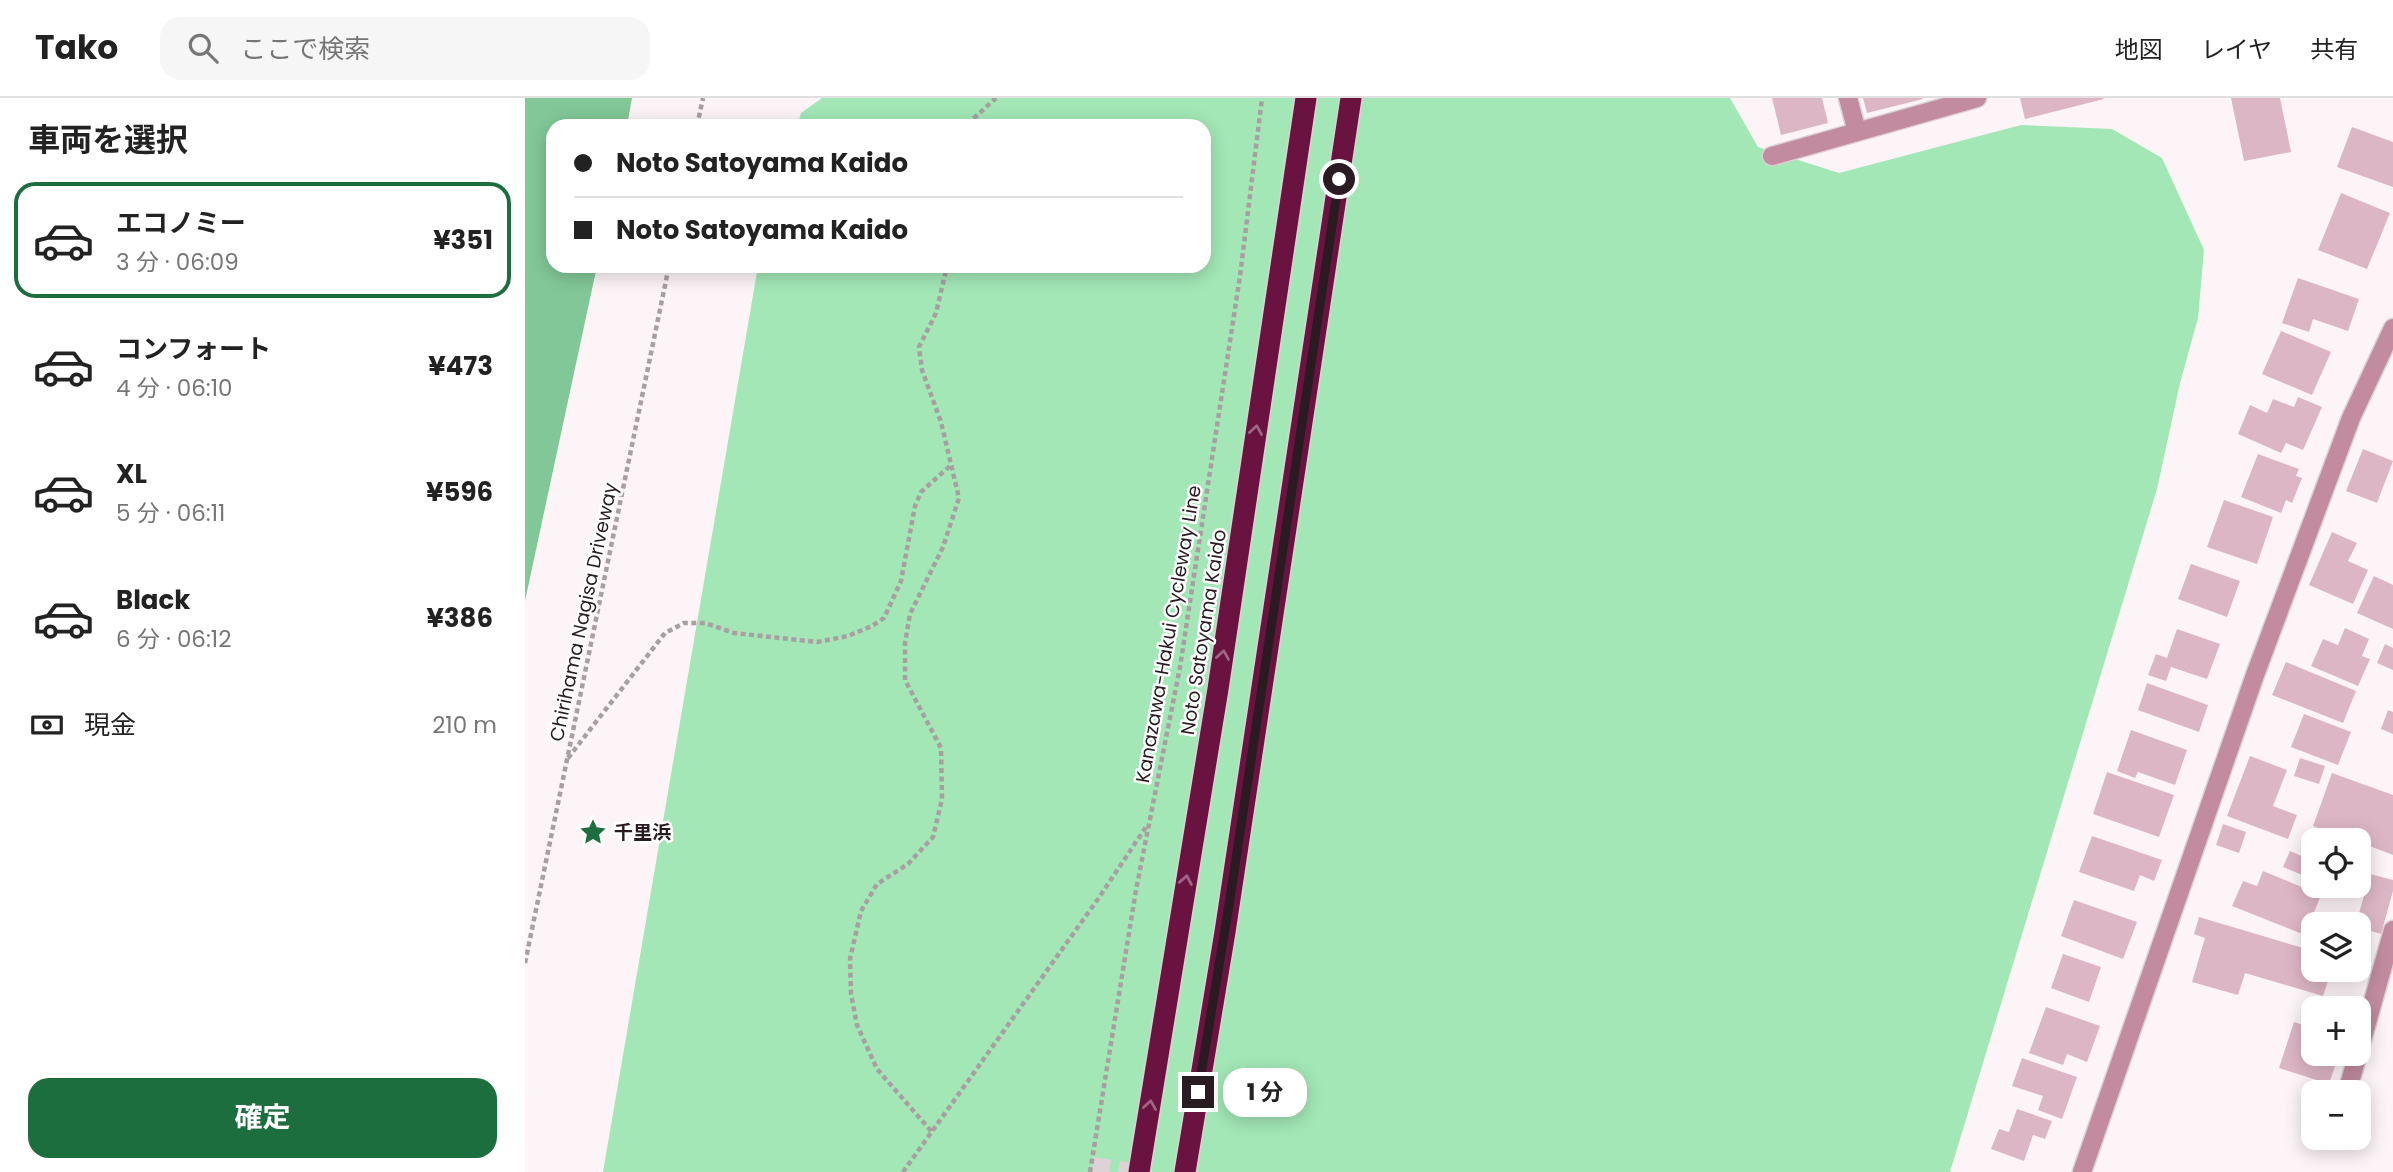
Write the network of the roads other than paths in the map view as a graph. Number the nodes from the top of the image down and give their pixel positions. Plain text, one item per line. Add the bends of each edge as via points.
1 (1306, 98) edge
2 (1351, 98) edge
3 (1848, 98) edge
4 (1977, 98) edge
5 (1857, 132) junction
6 (1772, 156) dead end
7 (2393, 328) edge
8 (2393, 930) edge
9 (2371, 1009) edge
10 (1139, 1172) edge
11 (1185, 1172) edge
12 (2082, 1172) edge

10 -> 1 highway, Noto Satoyama Kaido via 1218,689
2 - 11 highway
3 - 5 street
4 - 5 street
5 - 6 street
7 - 12 street via 2351,418 2255,675
8 - 9 street

